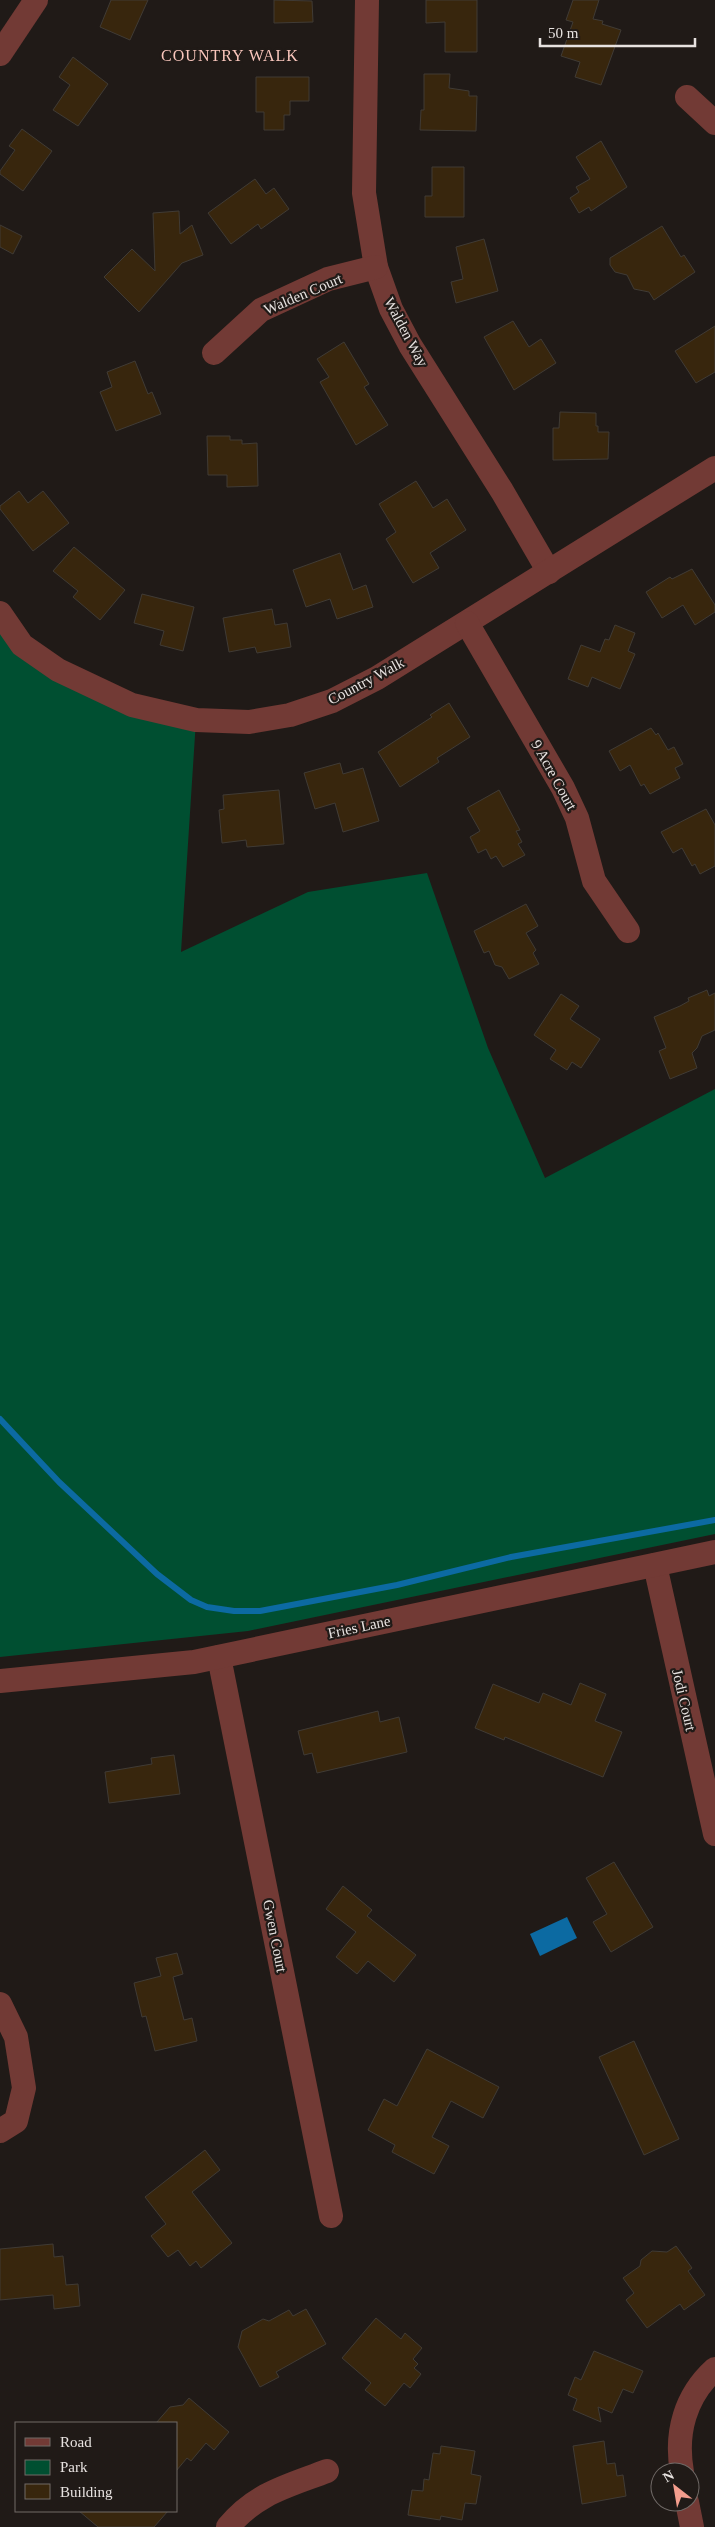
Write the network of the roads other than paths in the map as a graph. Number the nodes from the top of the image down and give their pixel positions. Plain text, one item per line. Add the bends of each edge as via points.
1 (36, 0) edge
2 (367, 0) edge
3 (0, 54) edge
4 (687, 97) dead end
5 (715, 123) edge
6 (376, 267) junction
7 (214, 353) dead end
8 (715, 468) edge
9 (549, 572) junction
10 (0, 613) edge
11 (467, 623) junction
12 (628, 931) dead end
13 (715, 1552) edge
14 (656, 1565) junction
15 (219, 1657) junction
16 (0, 1681) edge
17 (715, 1834) edge
18 (0, 2004) edge
19 (0, 2131) edge
20 (331, 2216) dead end
21 (715, 2369) edge
22 (681, 2462) edge
23 (327, 2471) dead end
24 (689, 2512) edge
25 (228, 2527) edge
26 (692, 2527) edge

1 - 3 street
2 - 6 street, Walden Way via 364,193
4 - 5 street
6 - 7 street, Walden Court via 328,279 262,310
6 - 9 street, Walden Way via 391,309 410,345
8 - 9 street, Country Walk
9 - 11 street, Country Walk
10 - 11 street, Country Walk via 22,645 58,670 132,705 196,720 249,722 290,715 332,701 377,678
11 - 12 street, 9 Acre Court via 563,788 577,818 594,881
13 - 14 street, Fries Lane
14 - 15 street, Fries Lane
14 - 17 street, Jodi Court
15 - 16 street, Fries Lane
15 - 20 street, Gwen Court
18 - 19 street via 16,2037 24,2088 16,2121
21 - 22 street via 701,2384 685,2414 679,2431
23 - 25 street via 259,2498
24 - 26 street

